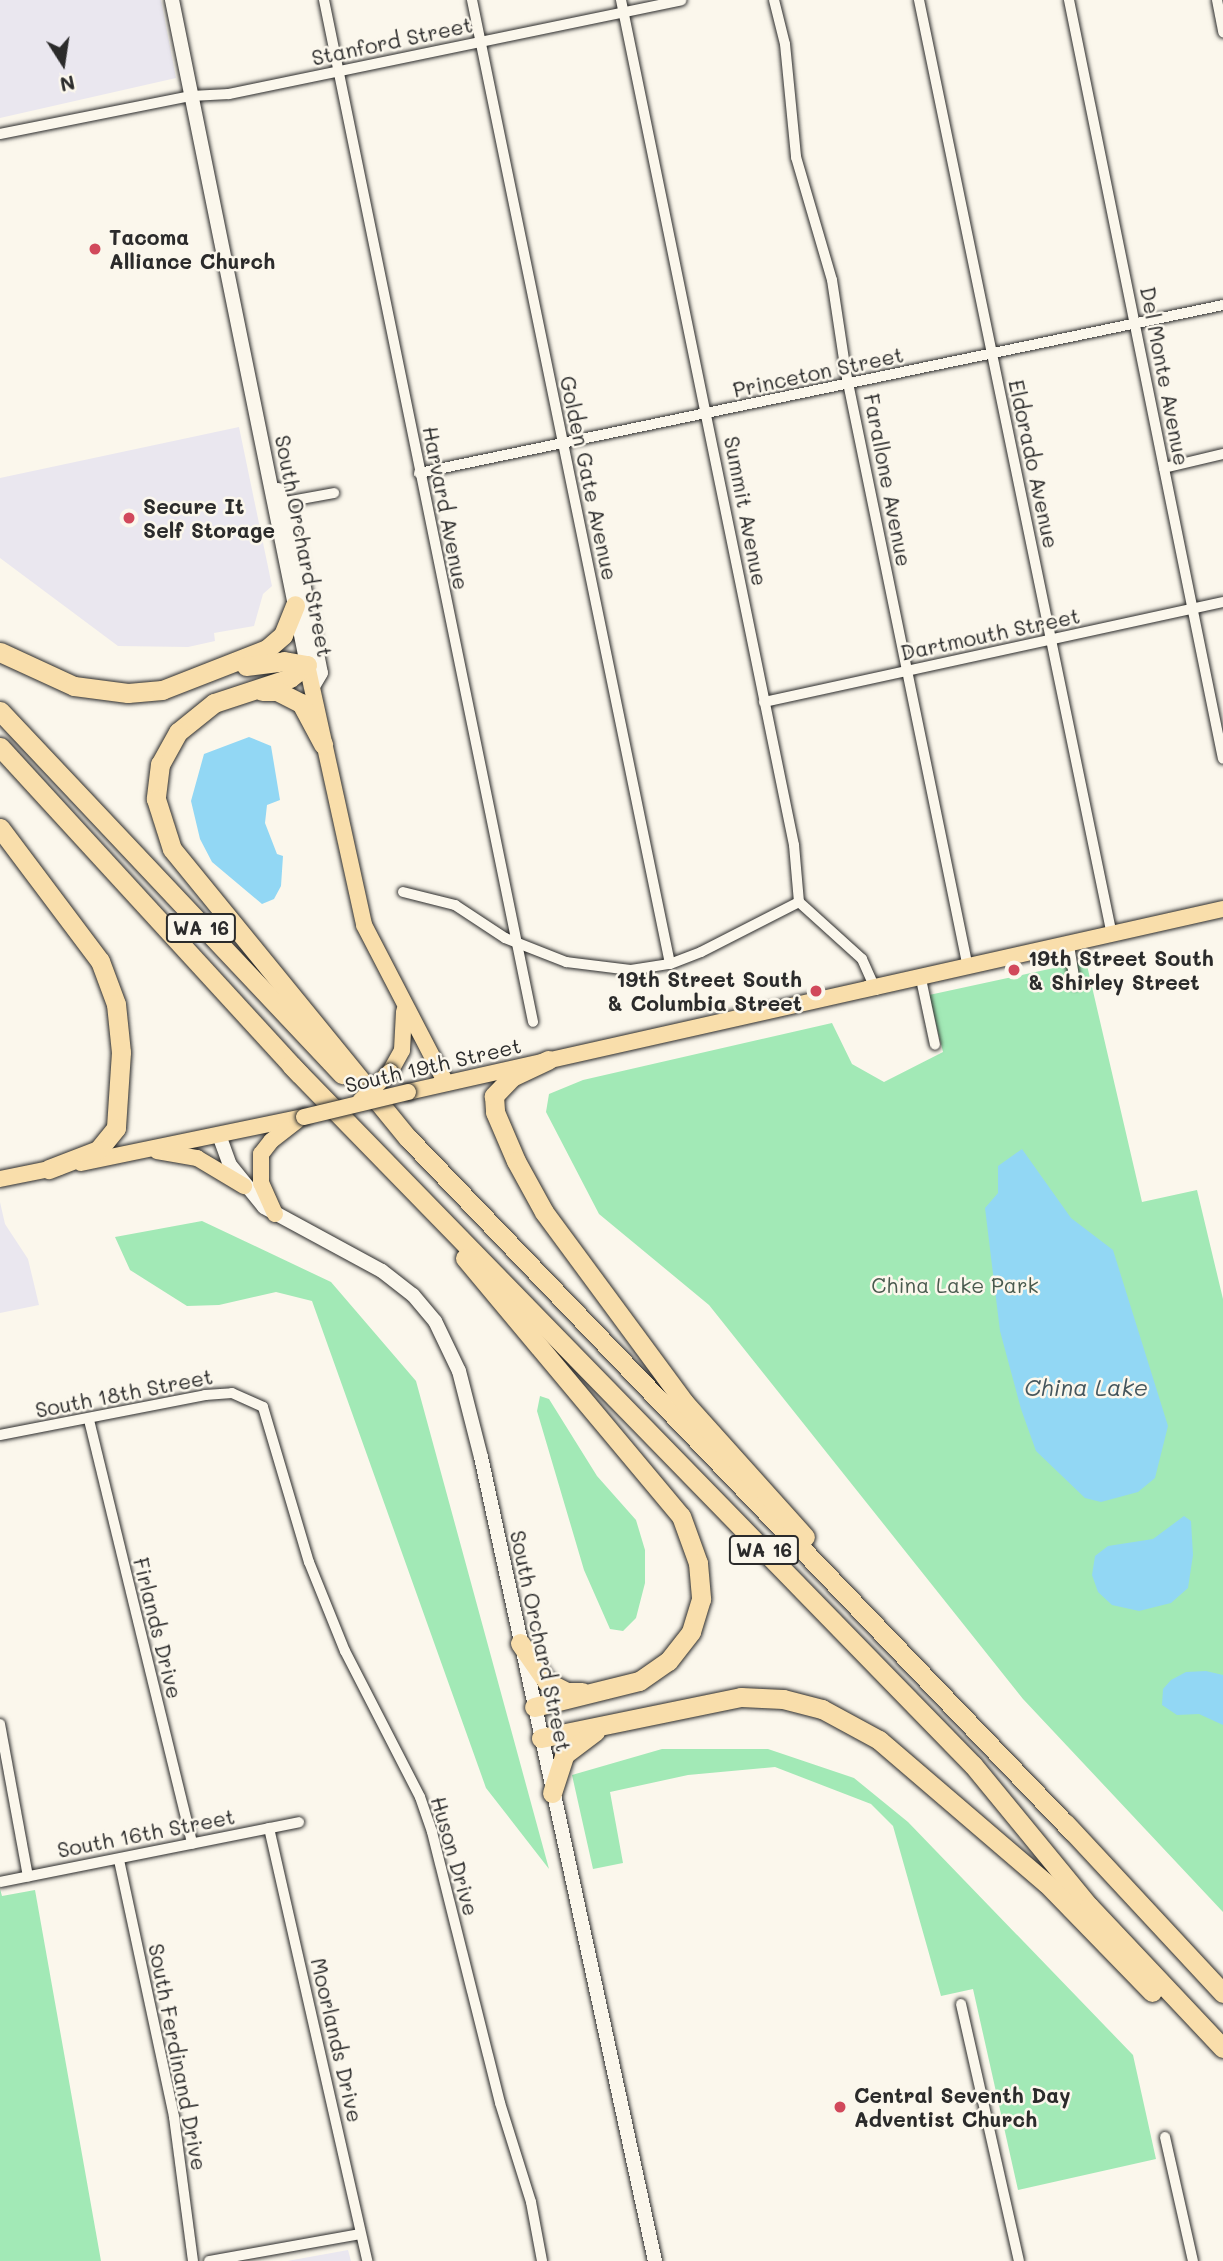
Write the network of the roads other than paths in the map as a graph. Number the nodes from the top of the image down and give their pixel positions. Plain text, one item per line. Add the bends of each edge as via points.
1 (172, 0) edge
2 (324, 0) edge
3 (472, 0) edge
4 (681, 0) edge
5 (774, 0) edge
6 (919, 0) edge
7 (1069, 0) edge
8 (1217, 0) edge
9 (622, 6) edge
10 (1223, 32) edge
11 (481, 42) junction
12 (339, 72) junction
13 (191, 96) junction
14 (0, 134) edge
15 (1223, 305) edge
16 (1136, 325) junction
17 (992, 355) junction
18 (850, 385) junction
19 (707, 414) junction
20 (563, 443) junction
21 (1223, 454) edge
22 (1164, 468) junction
23 (419, 473) junction
24 (271, 485) junction
25 (334, 493) dead end
26 (285, 502) junction
27 (1223, 602) edge
28 (295, 606) junction
29 (1192, 610) junction
30 (0, 640) edge
31 (1051, 642) junction
32 (0, 652) edge
33 (307, 665) junction
34 (905, 671) junction
35 (202, 676) junction
36 (312, 688) junction
37 (247, 693) junction
38 (764, 702) junction
39 (0, 711) edge
40 (323, 744) junction
41 (0, 747) edge
42 (1223, 756) edge
43 (0, 828) edge
44 (403, 892) dead end
45 (799, 902) junction
46 (1223, 909) edge
47 (1112, 935) junction
48 (515, 942) junction
49 (1069, 945) junction
50 (670, 964) junction
51 (968, 968) junction
52 (921, 979) junction
53 (1075, 984) dead end
54 (876, 990) junction
55 (404, 1009) junction
56 (533, 1022) dead end
57 (935, 1045) dead end
58 (548, 1060) junction
59 (291, 1065) junction
60 (446, 1083) junction
61 (358, 1103) junction
62 (295, 1120) junction
63 (219, 1135) junction
64 (408, 1138) junction
65 (148, 1149) junction
66 (49, 1169) junction
67 (0, 1179) edge
68 (243, 1186) junction
69 (275, 1214) junction
70 (255, 1401) joint
71 (89, 1420) junction
72 (0, 1436) edge
73 (520, 1643) junction
74 (604, 1692) junction
75 (534, 1707) junction
76 (611, 1723) junction
77 (0, 1724) edge
78 (541, 1738) junction
79 (552, 1793) junction
80 (299, 1822) dead end
81 (269, 1828) junction
82 (1073, 1832) junction
83 (192, 1844) junction
84 (119, 1860) junction
85 (28, 1876) junction
86 (0, 1882) edge
87 (1223, 1993) edge
88 (961, 2004) dead end
89 (1223, 2048) edge
90 (1223, 2056) edge
91 (1165, 2137) dead end
92 (360, 2234) junction
93 (193, 2261) edge
94 (209, 2261) edge
95 (366, 2261) edge
96 (542, 2261) edge
97 (655, 2261) edge
98 (1019, 2261) edge
99 (1193, 2261) edge

1 - 13 main road, South Orchard Street
2 - 12 street, Harvard Avenue
3 - 11 street, Golden Gate Avenue
4 - 9 street, Stanford Street
5 - 18 street, Farallone Avenue via 785,44 796,157 832,279
6 - 17 street, Eldorado Avenue
7 - 16 street, Del Monte Avenue
8 - 10 street
9 - 11 street, Stanford Street
9 - 19 street, Summit Avenue
11 - 12 street, Stanford Street
11 - 20 street, Golden Gate Avenue
12 - 13 street, Stanford Street via 229,94
12 - 23 street, Harvard Avenue
13 - 14 street, Stanford Street
13 - 24 main road, South Orchard Street
15 - 16 street, Princeton Street
16 - 17 street, Princeton Street
16 - 22 street, Del Monte Avenue
17 - 18 street, Princeton Street
17 - 31 street, Eldorado Avenue
18 - 19 street, Princeton Street
18 - 34 street, Farallone Avenue
19 - 20 street, Princeton Street
19 - 38 street, Summit Avenue
20 - 23 street, Princeton Street
20 - 50 street, Golden Gate Avenue
21 - 22 street
22 - 29 street, Del Monte Avenue
23 - 48 street, Harvard Avenue
24 - 26 main road
24 - 28 main road, South Orchard Street
25 - 26 street
26 - 36 main road via 321,673
27 - 29 street, Dartmouth Street
28 - 33 main road, South Orchard Street
28 - 35 highway via 283,635 267,649
29 - 31 street, Dartmouth Street
29 - 42 street, Del Monte Avenue
30 - 35 highway via 29,659 92,680 144,683
31 - 34 street, Dartmouth Street
31 - 47 street, Eldorado Avenue
32 - 35 highway via 58,681 112,692 162,691
33 - 35 highway via 284,661
33 - 36 main road, South Orchard Street
33 - 37 highway via 290,678
34 - 38 street, Dartmouth Street
34 - 51 street, Farallone Avenue
36 - 40 main road, South Orchard Street
37 - 40 highway via 277,691 296,700 310,714
37 - 64 highway via 204,709 172,742 158,771 161,827 190,873
38 - 45 street, Summit Avenue via 794,845
39 - 64 highway, WA 16 via 291,1025
40 - 55 main road, South Orchard Street via 358,905
41 - 59 highway, WA 16
43 - 66 highway via 94,952 116,1004 121,1052 116,1128 98,1150
44 - 48 street via 455,905
45 - 50 street via 720,944
45 - 54 street via 862,959
46 - 47 main road, South 19th Street
47 - 49 main road, South 19th Street
48 - 50 street via 566,962 597,967 631,970
48 - 56 street, Harvard Avenue
49 - 51 main road, South 19th Street
49 - 53 street
51 - 52 main road, South 19th Street
52 - 54 main road, South 19th Street
52 - 57 street
54 - 58 main road, South 19th Street
55 - 60 main road, South Orchard Street
55 - 61 main road, bridge via 402,1050 390,1072
58 - 60 main road, South 19th Street
58 - 82 highway via 499,1087 493,1103 516,1161 544,1212 684,1402
59 - 74 highway via 475,1270 681,1516 698,1563 701,1599 691,1632 668,1661 639,1681
59 - 89 highway, WA 16 via 973,1765 1089,1906
60 - 61 main road, South 19th Street, bridge
61 - 62 main road, South 19th Street, bridge
62 - 63 main road, South 19th Street
62 - 69 main road via 261,1154 261,1183
63 - 65 main road, South 19th Street
63 - 68 main road, South Orchard Street via 225,1156
64 - 82 highway, WA 16
65 - 66 main road, South 19th Street
65 - 68 main road via 197,1158
66 - 67 main road, South 19th Street
68 - 69 main road, South Orchard Street
69 - 73 main road, South Orchard Street via 399,1282 442,1333 472,1415
70 - 71 street, South 18th Street via 232,1393 205,1395
70 - 96 street, Huson Drive via 271,1424 297,1530 345,1651 420,1797 432,1832 500,2103 531,2202
71 - 72 street, South 18th Street
71 - 83 street, Firlands Drive
73 - 74 highway via 547,1682 567,1692
73 - 75 main road, South Orchard Street
74 - 75 highway
75 - 78 main road, South Orchard Street
76 - 78 highway
76 - 79 highway via 564,1755
76 - 90 highway via 741,1697 783,1699 822,1709 879,1740 1046,1883 1153,1993
77 - 85 street
78 - 79 main road, South Orchard Street
79 - 97 main road, South Orchard Street
80 - 81 street, South 16th Street
81 - 83 street, South 16th Street
81 - 92 street, Moorlands Drive
82 - 87 highway, WA 16
83 - 84 street, South 16th Street
84 - 85 street, South 16th Street
84 - 93 street, South Ferdinand Drive via 174,2117
85 - 86 street, South 16th Street
88 - 98 street
91 - 99 street
92 - 94 street
92 - 95 street, Moorlands Drive

